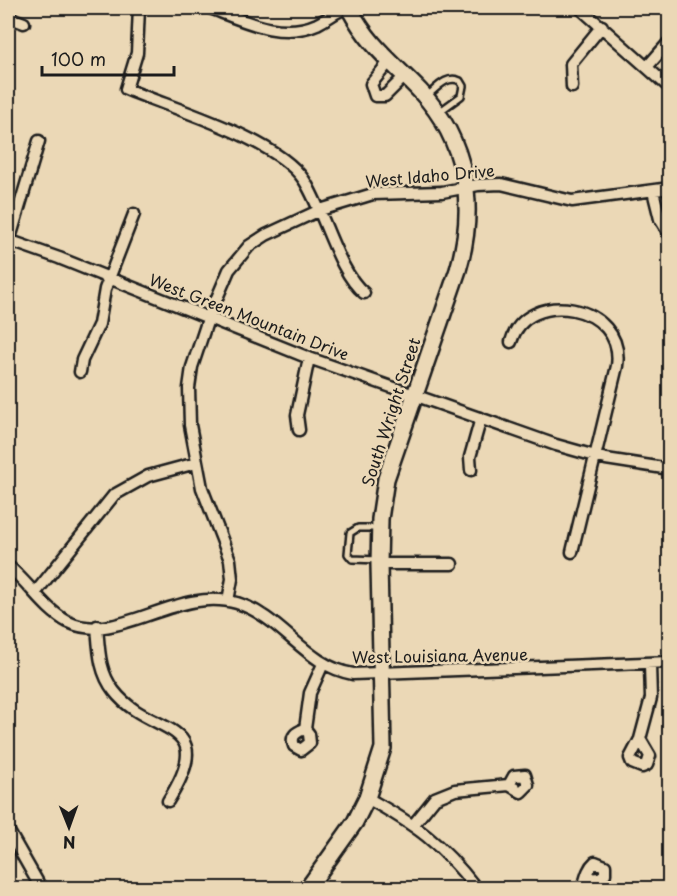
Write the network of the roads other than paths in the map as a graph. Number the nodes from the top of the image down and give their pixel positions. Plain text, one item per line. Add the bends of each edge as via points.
1 (139, 8) edge
2 (210, 8) edge
3 (347, 8) edge
4 (580, 8) edge
5 (8, 17) edge
6 (24, 23) dead end
7 (602, 26) junction
8 (669, 41) edge
9 (389, 63) junction
10 (647, 67) junction
11 (405, 76) junction
12 (572, 87) dead end
13 (669, 88) edge
14 (425, 97) junction
15 (438, 113) junction
16 (39, 141) dead end
17 (467, 188) junction
18 (669, 188) edge
19 (653, 191) junction
20 (320, 210) junction
21 (134, 214) dead end
22 (669, 235) edge
23 (8, 242) edge
24 (109, 279) junction
25 (364, 293) dead end
26 (208, 319) junction
27 (511, 342) dead end
28 (309, 358) junction
29 (80, 372) dead end
30 (414, 394) junction
31 (481, 418) junction
32 (299, 430) dead end
33 (596, 457) junction
34 (196, 463) junction
35 (669, 469) edge
36 (471, 470) dead end
37 (380, 528) junction
38 (572, 552) dead end
39 (379, 562) junction
40 (452, 564) dead end
41 (8, 566) edge
42 (36, 591) junction
43 (228, 601) junction
44 (97, 626) junction
45 (669, 662) edge
46 (323, 664) junction
47 (650, 665) junction
48 (381, 674) junction
49 (305, 729) dead end
50 (640, 739) dead end
51 (509, 785) dead end
52 (367, 798) junction
53 (168, 801) dead end
54 (414, 824) junction
55 (8, 830) edge
56 (41, 888) edge
57 (310, 888) edge
58 (476, 888) edge

1 - 20 street via 139,43 126,89 279,155 299,174
2 - 3 street via 261,26 286,30 319,23
3 - 9 street, South Wright Street
4 - 7 street
5 - 6 street
7 - 10 street
7 - 12 street via 572,64
8 - 10 street
9 - 11 street, South Wright Street
9 - 11 street via 371,84 375,96 385,96
10 - 13 street
11 - 14 street, South Wright Street
14 - 15 street, South Wright Street
14 - 15 lane via 445,81 460,81 461,96
15 - 17 street, South Wright Street via 461,158
16 - 23 street
17 - 19 street, West Idaho Drive via 501,184 572,201
17 - 20 street, West Idaho Drive via 374,194
17 - 30 street, South Wright Street via 464,247
18 - 19 street, West Idaho Drive
19 - 22 street
20 - 25 street via 350,277
20 - 26 street, West Idaho Drive via 266,235 242,253 229,270
21 - 24 street
23 - 24 street, West Green Mountain Drive
24 - 26 street, West Green Mountain Drive
24 - 29 street via 99,324
26 - 28 street, West Green Mountain Drive
26 - 34 street, West Idaho Drive via 189,388
27 - 33 street via 525,320 544,310 582,312 609,329 617,343 618,358
28 - 30 street, West Green Mountain Drive
28 - 32 street via 297,415
30 - 31 street, West Green Mountain Drive
30 - 37 street, South Wright Street via 386,479
31 - 33 street, West Green Mountain Drive
31 - 36 street via 470,457
33 - 35 street, West Green Mountain Drive
33 - 38 street
34 - 42 street via 148,476 114,495
34 - 43 street, West Idaho Drive via 208,510 230,560
37 - 39 street, South Wright Street
37 - 39 lane via 358,528 350,533 348,554 352,559
39 - 40 street
39 - 48 street, South Wright Street
41 - 42 street, West Louisiana Avenue
42 - 44 street, West Louisiana Avenue via 65,620
43 - 44 street, West Louisiana Avenue via 182,603 128,623
43 - 46 street, West Louisiana Avenue via 263,615
44 - 53 street via 100,662 113,690 132,707 172,729 186,746 185,771
45 - 47 street, West Louisiana Avenue
46 - 48 street, West Louisiana Avenue via 346,673
46 - 49 street via 310,693
47 - 48 street, West Louisiana Avenue
47 - 50 street via 651,698
48 - 52 street, South Wright Street via 383,748
51 - 54 street via 455,790 435,798
52 - 54 street
52 - 57 street, South Wright Street
54 - 58 street via 454,860
55 - 56 street

